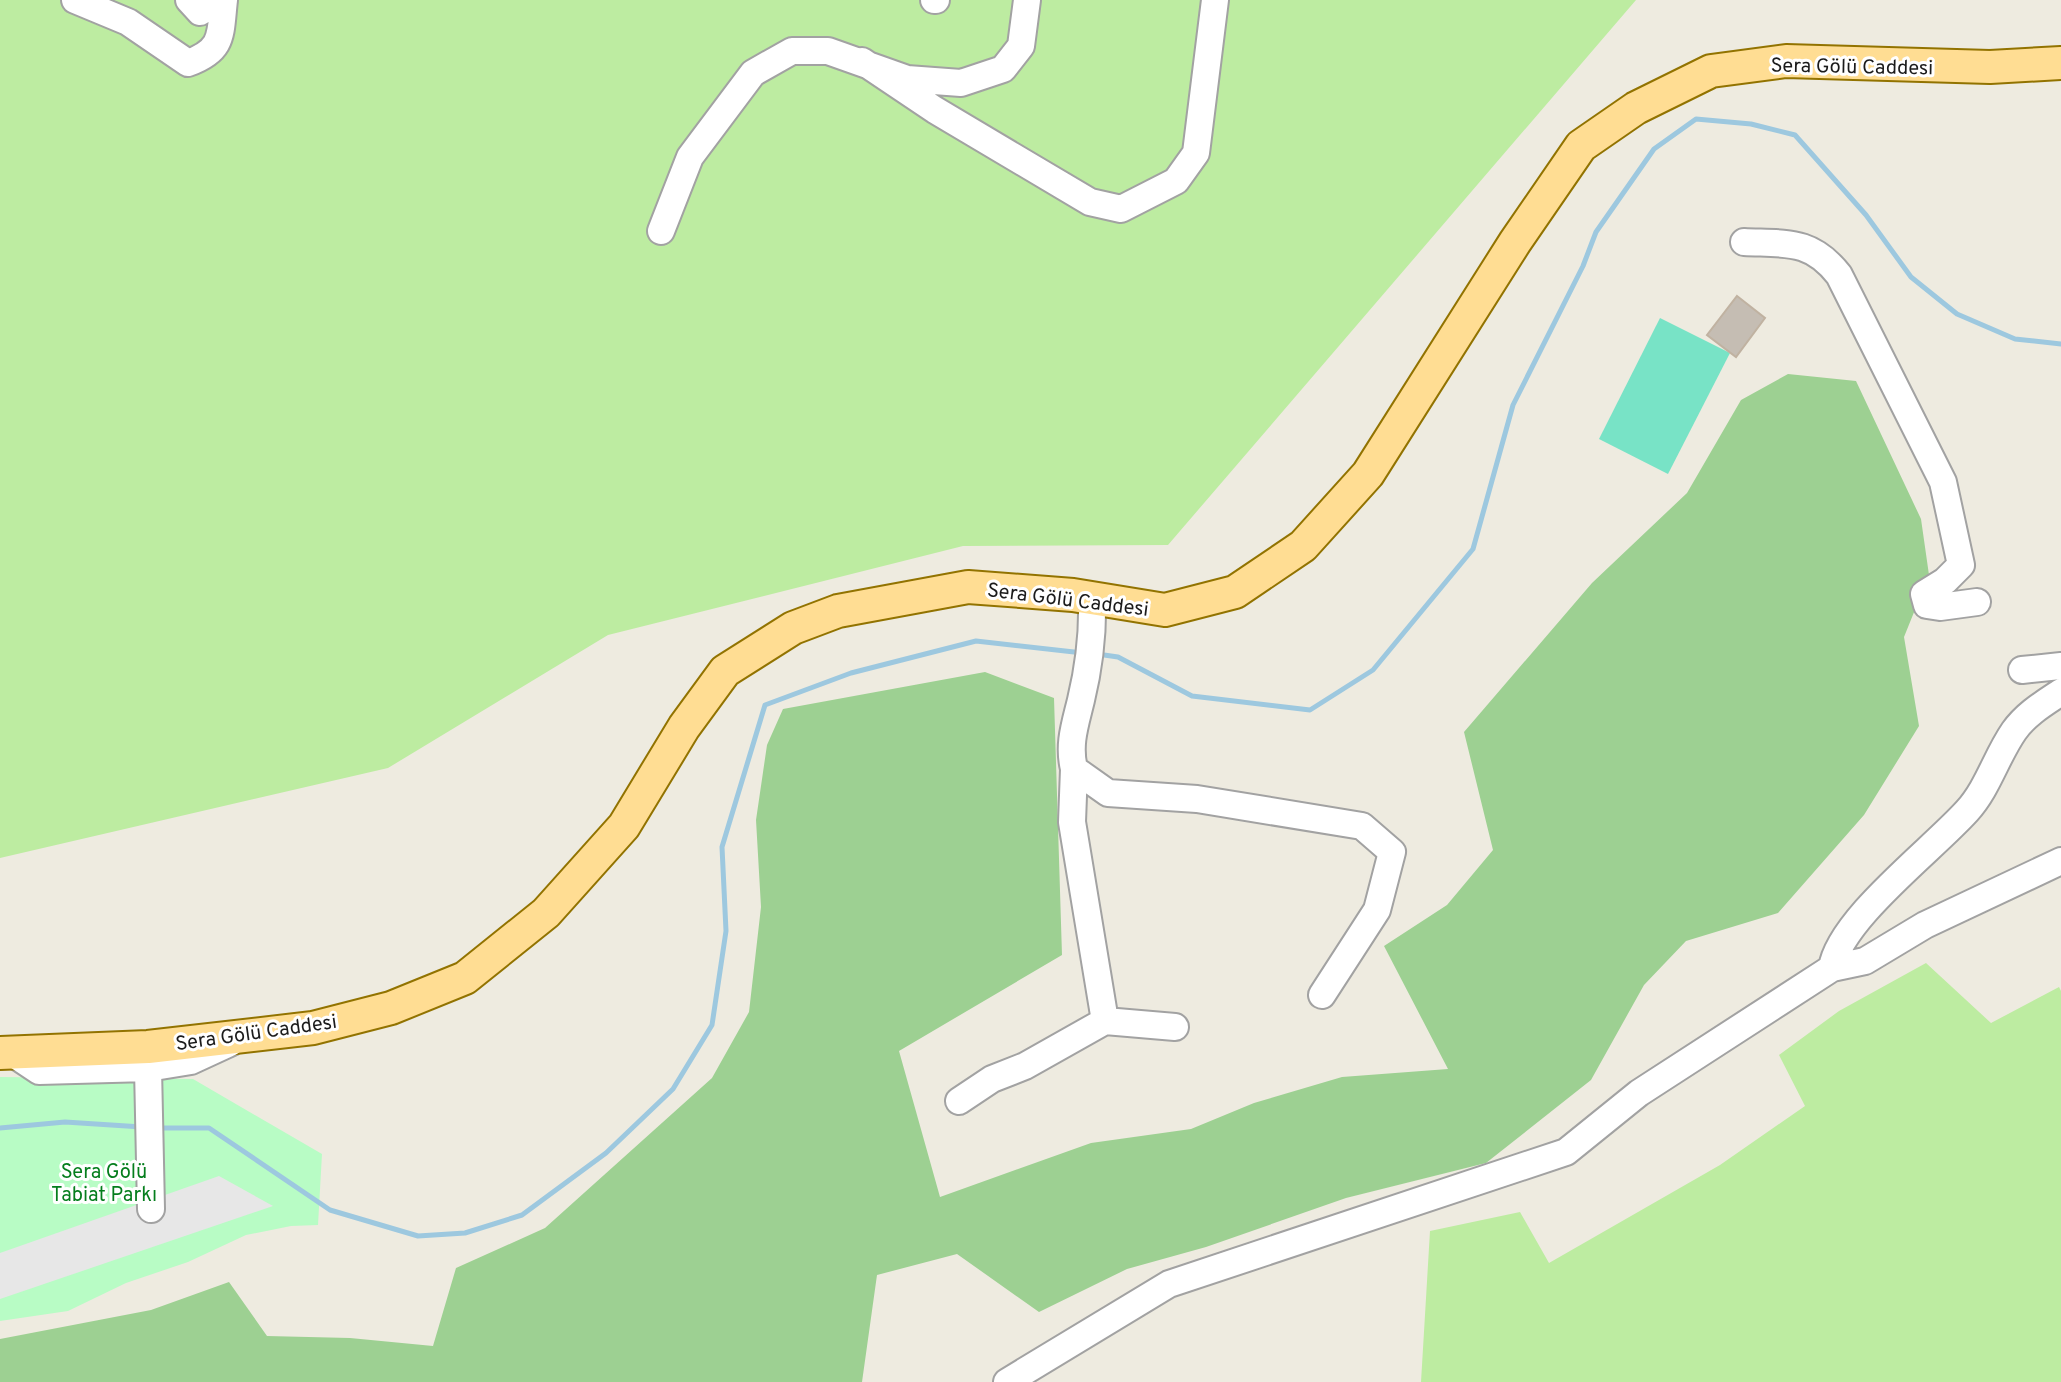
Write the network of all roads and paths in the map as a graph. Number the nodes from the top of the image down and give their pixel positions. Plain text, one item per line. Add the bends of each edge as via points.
1 (75, 0) edge
2 (189, 0) edge
3 (216, 0) edge
4 (224, 0) edge
5 (1027, 0) edge
6 (1215, 0) edge
7 (862, 61) junction
8 (2061, 63) edge
9 (661, 231) dead end
10 (1744, 242) dead end
11 (1977, 602) dead end
12 (1092, 613) junction
13 (2061, 666) edge
14 (2022, 670) dead end
15 (2061, 692) edge
16 (1074, 769) junction
17 (2061, 861) edge
18 (1832, 968) junction
19 (1322, 995) dead end
20 (1105, 1021) junction
21 (1175, 1027) dead end
22 (247, 1035) junction
23 (6, 1053) edge
24 (148, 1080) junction
25 (959, 1101) dead end
26 (151, 1209) dead end
27 (1007, 1382) edge

1 - 4 street via 128,22 188,63 210,54 220,38
2 - 3 street via 200,12
5 - 7 street via 1021,46 1003,69 961,83 907,79
6 - 7 street via 1196,153 1176,181 1121,209 1090,202
7 - 9 street via 828,51 792,51 753,73 690,157
8 - 12 main road, Sera Gölü Caddesi via 1990,67 1786,61 1711,71 1636,108 1581,146 1368,474 1303,546 1235,592 1165,610
10 - 11 street via 1805,246 1825,257 1839,275 1943,482 1961,565 1924,594 1927,605
12 - 16 street via 1071,734
12 - 22 main road, Sera Gölü Caddesi via 968,587 838,611 793,628 725,671 624,826 546,913 465,978 391,1008 313,1028
13 - 14 street
15 - 18 street via 2029,713 1969,809 1869,908 1834,952
16 - 19 street via 1108,793 1197,799 1362,826 1392,852 1377,910
16 - 20 street via 1072,822
17 - 18 street via 1925,925 1865,961
18 - 27 street via 1639,1093 1566,1152 1169,1284
20 - 21 street
20 - 25 street
22 - 23 main road, Sera Gölü Caddesi via 148,1047
22 - 24 street
23 - 24 street via 39,1071
24 - 26 street

